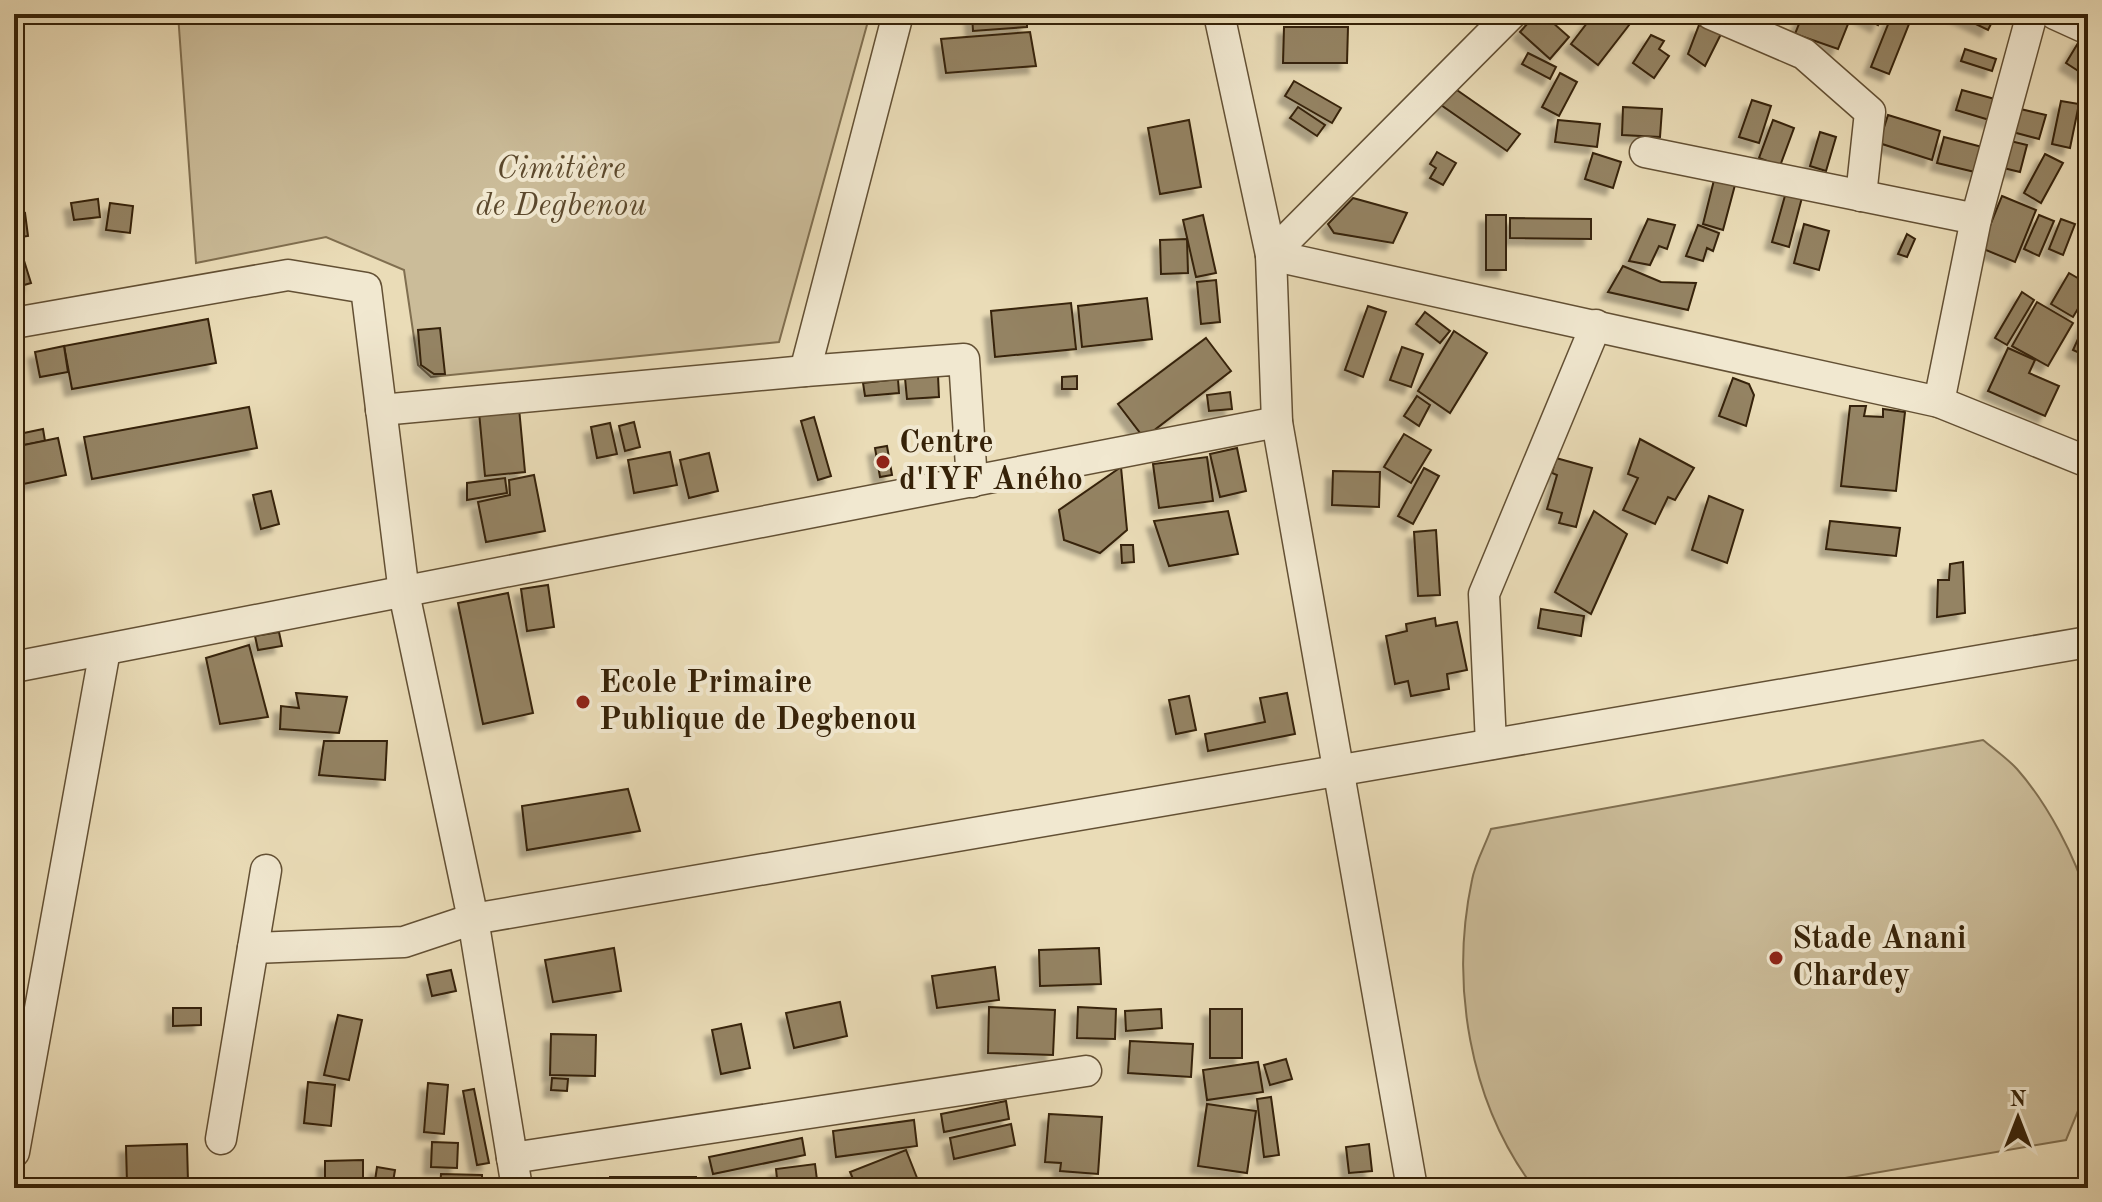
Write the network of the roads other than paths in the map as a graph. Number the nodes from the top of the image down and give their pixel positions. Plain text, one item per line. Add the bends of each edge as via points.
1 (898, 14) edge
2 (1219, 14) edge
3 (1511, 14) edge
4 (1711, 14) edge
5 (2032, 14) edge
6 (2055, 14) edge
7 (2088, 29) edge
8 (1645, 152) dead end
9 (1861, 196) junction
10 (1976, 219) junction
11 (1271, 255) junction
12 (14, 323) edge
13 (1596, 325) junction
14 (805, 371) junction
15 (1939, 402) junction
16 (381, 410) junction
17 (1277, 422) junction
18 (2088, 462) edge
19 (972, 482) junction
20 (404, 593) junction
21 (2088, 642) edge
22 (105, 650) junction
23 (14, 667) edge
24 (1491, 744) junction
25 (1340, 770) junction
26 (266, 870) dead end
27 (473, 919) junction
28 (253, 948) junction
29 (1086, 1071) dead end
30 (221, 1139) dead end
31 (14, 1152) edge
32 (512, 1158) junction
33 (517, 1188) edge
34 (1412, 1188) edge

1 - 14 street
2 - 11 street
3 - 11 street
4 - 9 street via 1804,54 1870,112
5 - 10 street
6 - 7 street
8 - 9 street
9 - 10 street
10 - 15 street
11 - 13 street
11 - 17 street
12 - 16 street via 288,275 366,288
13 - 15 street
13 - 24 street via 1484,594
14 - 16 street
14 - 19 street via 964,359
15 - 18 street
16 - 20 street
17 - 19 street
17 - 25 street
19 - 20 street
20 - 22 street
20 - 27 street
21 - 24 street
22 - 23 street
22 - 31 street
24 - 25 street
25 - 27 street
25 - 34 street
26 - 28 street
27 - 28 street via 404,942
27 - 32 street
28 - 30 street
29 - 32 street
32 - 33 street

